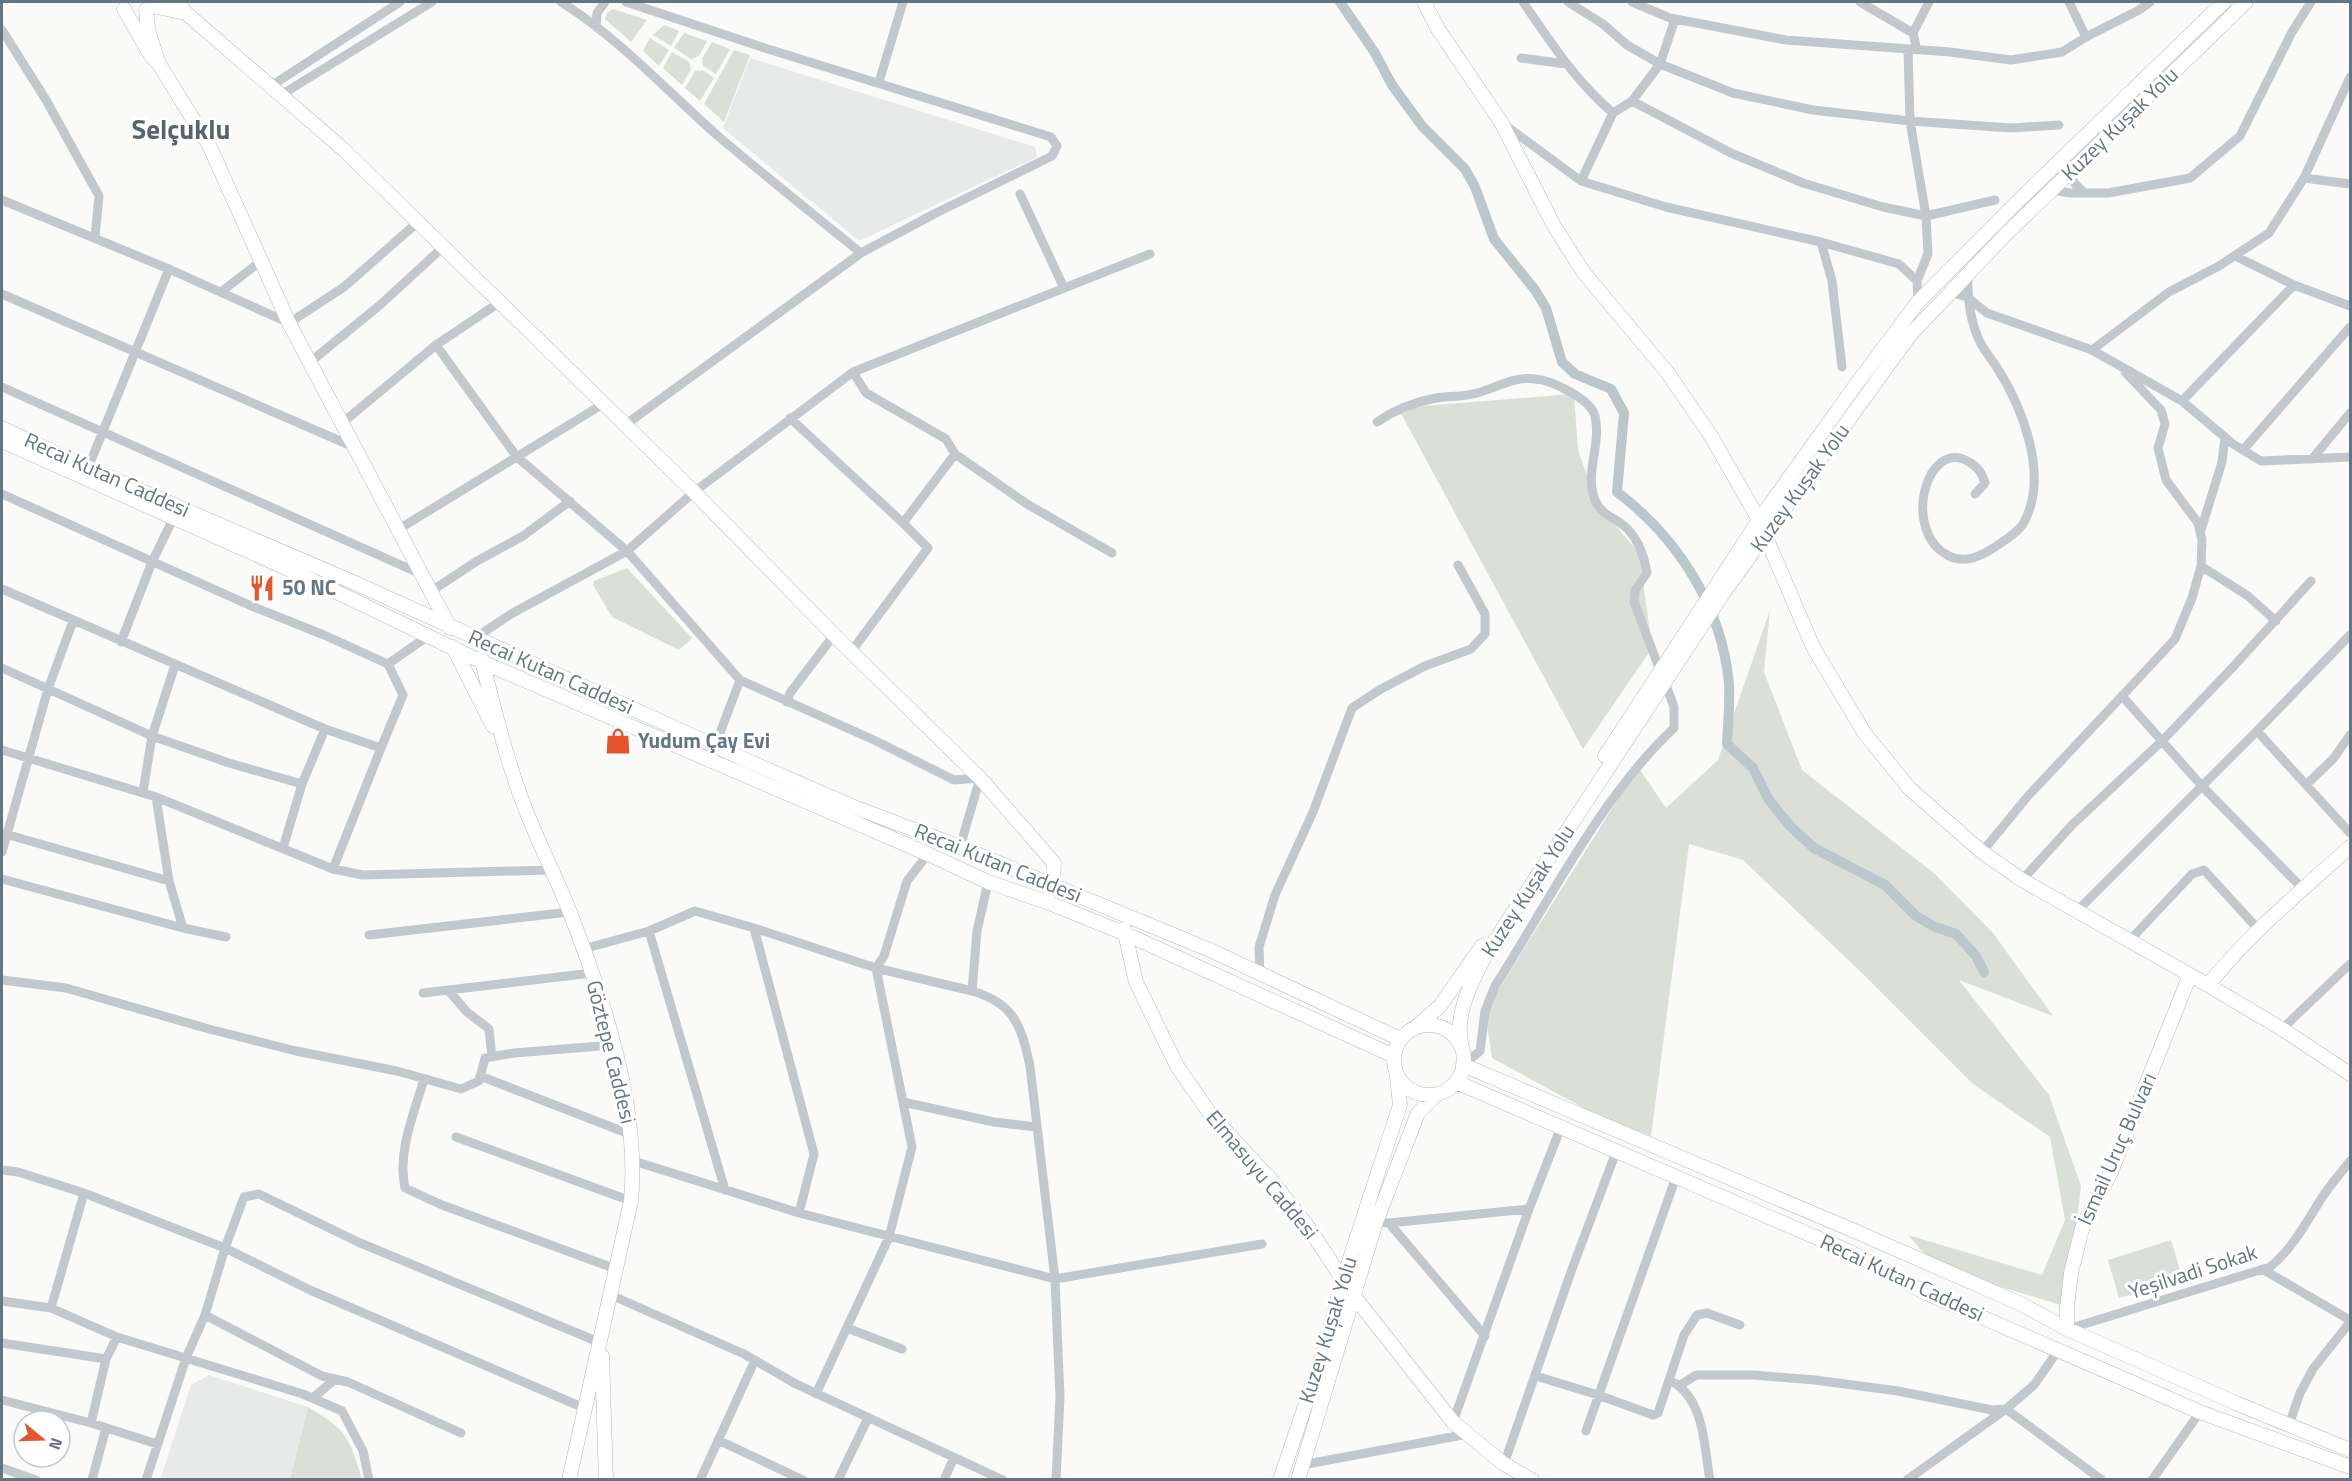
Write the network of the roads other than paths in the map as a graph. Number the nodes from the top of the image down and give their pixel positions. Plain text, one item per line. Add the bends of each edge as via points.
1 (400, 2) edge
2 (432, 2) edge
3 (561, 2) edge
4 (605, 2) edge
5 (626, 2) edge
6 (903, 2) edge
7 (1424, 2) edge
8 (1523, 2) edge
9 (1568, 2) edge
10 (1632, 2) edge
11 (1860, 2) edge
12 (1929, 2) edge
13 (2069, 2) edge
14 (2150, 2) edge
15 (2224, 2) edge
16 (2246, 2) edge
17 (2311, 2) edge
18 (120, 5) edge
19 (152, 6) edge
20 (2138, 6) edge
21 (182, 7) edge
22 (1675, 19) junction
23 (596, 27) junction
24 (2, 30) edge
25 (1912, 33) junction
26 (2086, 37) junction
27 (1913, 50) junction
28 (1521, 58) dead end
29 (159, 64) junction
30 (1566, 64) junction
31 (1660, 64) junction
32 (2350, 77) edge
33 (879, 82) junction
34 (276, 90) junction
35 (1632, 101) junction
36 (1613, 114) junction
37 (1910, 121) junction
38 (1501, 122) junction
39 (2059, 125) dead end
40 (2069, 172) junction
41 (2304, 178) junction
42 (1581, 181) junction
43 (2350, 184) edge
44 (2051, 190) junction
45 (2085, 193) junction
46 (1020, 194) dead end
47 (2, 200) edge
48 (1995, 200) dead end
49 (1926, 216) junction
50 (418, 222) junction
51 (95, 237) junction
52 (1821, 242) junction
53 (442, 248) junction
54 (861, 253) junction
55 (1150, 254) dead end
56 (2235, 256) junction
57 (261, 261) junction
58 (169, 269) junction
59 (1968, 272) junction
60 (1917, 280) junction
61 (2294, 285) junction
62 (1064, 288) junction
63 (221, 292) junction
64 (1950, 292) junction
65 (2, 294) edge
66 (1967, 297) junction
67 (500, 302) junction
68 (1918, 302) junction
69 (2350, 306) edge
70 (289, 323) junction
71 (2350, 327) edge
72 (436, 345) junction
73 (2092, 350) junction
74 (134, 351) junction
75 (309, 363) junction
76 (2118, 364) junction
77 (1842, 367) dead end
78 (853, 372) junction
79 (2, 387) edge
80 (2182, 401) junction
81 (603, 404) junction
82 (2350, 413) edge
83 (790, 418) junction
84 (1377, 422) dead end
85 (341, 424) junction
86 (625, 425) junction
87 (2, 428) edge
88 (103, 430) junction
89 (2225, 437) junction
90 (2, 441) edge
91 (354, 447) junction
92 (2243, 450) junction
93 (955, 454) junction
94 (517, 457) junction
95 (2350, 457) edge
96 (2312, 459) junction
97 (88, 468) junction
98 (694, 492) junction
99 (2, 494) edge
100 (1975, 494) dead end
101 (570, 501) junction
102 (174, 517) junction
103 (1759, 520) junction
104 (903, 523) junction
105 (399, 529) junction
106 (2200, 533) junction
107 (1765, 535) junction
108 (627, 551) junction
109 (1112, 553) dead end
110 (152, 561) junction
111 (1458, 565) dead end
112 (2201, 566) junction
113 (422, 574) junction
114 (2311, 581) dead end
115 (1721, 586) junction
116 (2, 589) edge
117 (430, 591) junction
118 (73, 621) junction
119 (2276, 621) junction
120 (1695, 626) junction
121 (450, 627) junction
122 (834, 635) junction
123 (2350, 635) edge
124 (428, 636) junction
125 (475, 638) junction
126 (121, 642) junction
127 (454, 649) junction
128 (851, 652) junction
129 (482, 662) junction
130 (388, 664) junction
131 (175, 665) junction
132 (1659, 665) dead end
133 (2, 668) edge
134 (740, 681) junction
135 (1666, 685) dead end
136 (48, 689) junction
137 (2122, 696) junction
138 (788, 702) junction
139 (325, 729) junction
140 (2257, 731) junction
141 (2350, 735) edge
142 (152, 736) junction
143 (2162, 741) junction
144 (715, 747) junction
145 (381, 748) junction
146 (2, 750) edge
147 (28, 758) junction
148 (980, 778) junction
149 (515, 781) junction
150 (302, 784) junction
151 (2306, 785) junction
152 (2201, 786) junction
153 (143, 792) junction
154 (156, 797) junction
155 (4, 834) edge
156 (2350, 834) edge
157 (960, 847) junction
158 (2350, 847) edge
159 (283, 848) junction
160 (2, 852) edge
161 (1982, 852) junction
162 (928, 854) junction
163 (333, 869) junction
164 (552, 870) junction
165 (2, 879) edge
166 (2022, 880) junction
167 (170, 881) junction
168 (988, 882) junction
169 (1053, 885) junction
170 (2303, 889) junction
171 (1047, 902) junction
172 (2077, 911) junction
173 (570, 912) junction
174 (1120, 913) junction
175 (183, 928) junction
176 (754, 928) junction
177 (2258, 929) junction
178 (649, 931) junction
179 (1126, 934) junction
180 (369, 935) dead end
181 (226, 937) dead end
182 (2130, 940) junction
183 (583, 949) junction
184 (2350, 964) edge
185 (876, 968) junction
186 (592, 973) junction
187 (1260, 975) junction
188 (2190, 975) junction
189 (2, 980) edge
190 (2208, 985) junction
191 (448, 990) junction
192 (972, 991) junction
193 (423, 993) dead end
194 (1416, 1027) junction
195 (2282, 1029) junction
196 (1400, 1039) junction
197 (613, 1045) junction
198 (1462, 1048) junction
199 (1394, 1056) junction
200 (492, 1057) junction
201 (1463, 1065) junction
202 (2350, 1074) edge
203 (480, 1076) junction
204 (1397, 1076) junction
205 (424, 1079) junction
206 (1456, 1082) junction
207 (1437, 1094) junction
208 (903, 1102) junction
209 (1036, 1127) junction
210 (1561, 1127) junction
211 (632, 1136) junction
212 (456, 1137) dead end
213 (1616, 1152) junction
214 (634, 1161) junction
215 (2350, 1161) edge
216 (2, 1170) edge
217 (1676, 1177) junction
218 (725, 1190) junction
219 (84, 1193) junction
220 (631, 1201) junction
221 (1529, 1209) junction
222 (799, 1213) junction
223 (1383, 1222) junction
224 (889, 1237) junction
225 (1262, 1244) dead end
226 (225, 1248) junction
227 (616, 1269) junction
228 (2262, 1269) junction
229 (1055, 1279) junction
230 (1342, 1280) junction
231 (611, 1295) junction
232 (1353, 1295) junction
233 (2, 1301) edge
234 (51, 1308) junction
235 (205, 1315) junction
236 (2350, 1321) edge
237 (1740, 1325) dead end
238 (847, 1328) junction
239 (2067, 1329) junction
240 (1485, 1336) junction
241 (117, 1337) junction
242 (2, 1343) edge
243 (601, 1343) junction
244 (902, 1349) dead end
245 (2059, 1349) junction
246 (186, 1358) junction
247 (106, 1359) junction
248 (756, 1360) junction
249 (1536, 1376) junction
250 (335, 1379) junction
251 (1675, 1383) junction
252 (816, 1394) junction
253 (1598, 1395) junction
254 (313, 1398) junction
255 (2, 1400) edge
256 (584, 1408) junction
257 (2006, 1409) junction
258 (2200, 1412) junction
259 (868, 1418) junction
260 (1454, 1422) junction
261 (91, 1423) junction
262 (2289, 1425) junction
263 (106, 1428) junction
264 (1586, 1431) dead end
265 (461, 1433) dead end
266 (1468, 1434) junction
267 (718, 1440) junction
268 (157, 1444) junction
269 (2350, 1450) edge
270 (954, 1457) junction
271 (1504, 1464) junction
272 (1302, 1465) junction
273 (2350, 1467) edge
274 (2, 1468) edge
275 (36, 1479) edge
276 (92, 1479) edge
277 (146, 1479) edge
278 (369, 1479) edge
279 (569, 1479) edge
280 (606, 1479) edge
281 (700, 1479) edge
282 (803, 1479) edge
283 (838, 1479) edge
284 (945, 1479) edge
285 (1003, 1479) edge
286 (1056, 1479) edge
287 (1280, 1479) edge
288 (1298, 1479) edge
289 (1532, 1479) edge
290 (1710, 1479) edge
291 (1907, 1479) edge
292 (2102, 1479) edge
293 (2152, 1479) edge

1 - 34 street
2 - 34 street
3 - 23 street
4 - 23 street via 597,13
5 - 33 street
6 - 33 street
7 - 38 main road
8 - 30 street
9 - 31 street
10 - 22 street
11 - 25 street
12 - 25 street
13 - 26 street
14 - 20 street
15 - 68 main road, Kuzey Kuşak Yolu
16 - 40 main road, Kuzey Kuşak Yolu
17 - 45 street via 2240,136 2190,178
18 - 19 main road via 139,12
18 - 29 main road
19 - 21 main road
19 - 29 main road via 148,30
20 - 26 street
21 - 34 main road
22 - 27 street via 1786,40
22 - 31 street
23 - 54 street via 719,137
24 - 51 street via 99,196
25 - 27 street
26 - 27 street via 2062,52 2011,60
27 - 37 street
28 - 30 street
29 - 57 main road via 209,145
30 - 36 street
31 - 35 street
31 - 37 street via 1733,93 1813,110
32 - 41 street
33 - 54 street via 1051,137 1057,146 1052,156
34 - 50 main road
35 - 36 street
35 - 49 street via 1731,153 1803,183
36 - 42 street
37 - 39 street via 2011,128
37 - 49 street
38 - 42 street
38 - 103 main road via 1554,226 1584,273 1667,372 1712,436
40 - 44 main road, Kuzey Kuşak Yolu
40 - 45 street
41 - 43 street
41 - 56 street via 2269,233
42 - 52 street via 1666,207
44 - 45 street
44 - 59 main road, Kuzey Kuşak Yolu
46 - 62 street
47 - 51 street
48 - 49 street
49 - 60 street via 1928,254
50 - 53 main road
50 - 70 street via 344,287
51 - 58 street
52 - 60 street via 1899,264
52 - 77 street via 1832,281
53 - 67 main road
53 - 75 street
54 - 86 street
55 - 62 street
56 - 61 street
56 - 73 street via 2169,292
57 - 63 street
57 - 70 main road
58 - 63 street
58 - 74 street
59 - 64 main road, Kuzey Kuşak Yolu
59 - 66 street
60 - 68 street
61 - 69 street
61 - 80 street
62 - 78 street
63 - 70 street
64 - 66 street
64 - 107 main road, Kuzey Kuşak Yolu via 1910,336
65 - 74 street
66 - 73 street via 1987,313
66 - 100 street via 1979,340 2012,396 2032,443 2034,484 2033,499 2022,525 1991,550 1960,561 1934,546 1925,528 1921,504 1941,460 1954,456 1967,460 1983,475 1985,483
67 - 72 street
67 - 81 main road
68 - 103 main road, Kuzey Kuşak Yolu
70 - 75 main road
71 - 92 street
72 - 85 street
72 - 94 street
73 - 76 street
74 - 88 street
74 - 91 street
75 - 85 main road
76 - 80 street
76 - 106 street via 2161,410 2165,424 2158,448 2166,480 2198,523
78 - 83 street
78 - 93 street via 866,393 946,439
79 - 88 street
80 - 89 street
81 - 86 main road
81 - 94 street
82 - 96 street
83 - 98 street
83 - 104 street
84 - 132 street via 1398,408 1476,394 1534,378 1586,402 1595,414 1596,433 1590,486 1597,504 1629,531 1644,558 1647,573 1635,590 1634,602
85 - 91 main road
86 - 98 main road
87 - 97 main road, Recai Kutan Caddesi
88 - 97 street
88 - 113 street
89 - 92 street
89 - 106 street via 2222,462
90 - 102 main road, Recai Kutan Caddesi
91 - 105 main road
92 - 96 street via 2261,461
93 - 104 street
93 - 109 street via 1028,504
94 - 101 street
94 - 105 street
95 - 96 street
97 - 121 main road, Recai Kutan Caddesi
98 - 108 street
98 - 122 main road
99 - 110 street
101 - 108 street
101 - 117 street via 523,536
102 - 110 street
102 - 124 main road, Recai Kutan Caddesi
103 - 115 main road, Kuzey Kuşak Yolu
104 - 128 street via 928,548
105 - 113 main road
106 - 112 street
107 - 115 main road, Kuzey Kuşak Yolu
107 - 161 main road via 1813,647 1865,734 1910,789
108 - 125 street
108 - 134 street
110 - 126 street
110 - 130 street
111 - 187 street via 1485,614 1485,634 1471,649 1425,666 1352,708 1313,812 1275,896 1259,947
112 - 119 street via 2248,596
112 - 137 street via 2175,639
113 - 117 main road
114 - 119 street
115 - 120 main road, Kuzey Kuşak Yolu
116 - 118 street
117 - 121 main road
118 - 126 street
118 - 136 street
119 - 143 street
120 - 194 main road, Kuzey Kuşak Yolu via 1456,986
120 - 198 main road, Kuzey Kuşak Yolu via 1486,954 1466,994 1460,1023
121 - 125 main road, Recai Kutan Caddesi
121 - 127 main road
122 - 128 main road
122 - 138 street via 790,693
123 - 140 street
124 - 127 main road, Recai Kutan Caddesi
124 - 130 street
125 - 129 main road, Göztepe Caddesi
125 - 144 main road, Recai Kutan Caddesi
126 - 131 street
127 - 129 main road, Recai Kutan Caddesi
127 - 149 main road via 487,711
128 - 148 main road
129 - 149 main road, Göztepe Caddesi
129 - 162 main road, Recai Kutan Caddesi
130 - 145 street via 403,695
131 - 139 street
131 - 142 street
133 - 136 street
134 - 138 street
134 - 144 street
135 - 201 street via 1674,707 1674,728 1638,767 1585,842 1495,986 1485,1011 1480,1051
136 - 142 street
136 - 147 street
137 - 143 street
137 - 161 street via 2028,796
138 - 148 street via 954,780
139 - 145 street
139 - 150 street
140 - 151 street
140 - 152 street
141 - 151 street via 2333,759
142 - 150 street
142 - 153 street
143 - 152 street
143 - 166 street via 2072,825
144 - 157 main road, Recai Kutan Caddesi via 854,807
145 - 163 street
146 - 147 street
147 - 153 street
147 - 155 street
148 - 157 street
148 - 169 main road via 1054,863
149 - 164 main road, Göztepe Caddesi
150 - 159 street
151 - 156 street
152 - 170 street
152 - 172 street
153 - 154 street
154 - 159 street
154 - 167 street
155 - 160 street
155 - 167 street
157 - 169 main road, Recai Kutan Caddesi
158 - 170 main road
159 - 163 street
161 - 166 main road
162 - 168 main road, Recai Kutan Caddesi
162 - 185 street via 907,881 884,956
163 - 164 street via 363,875
164 - 173 main road, Göztepe Caddesi
165 - 175 street
166 - 172 main road
167 - 175 street
168 - 171 main road, Recai Kutan Caddesi
168 - 192 street via 976,931
169 - 171 main road
169 - 174 main road, Recai Kutan Caddesi
170 - 177 main road
171 - 179 main road, Recai Kutan Caddesi
172 - 182 main road
173 - 180 street
173 - 183 main road, Göztepe Caddesi
174 - 179 main road, Elmasuyu Caddesi
174 - 187 main road, Recai Kutan Caddesi
175 - 181 street
176 - 178 street via 695,911
176 - 185 street
176 - 222 street via 814,1154
177 - 182 street via 2204,870 2192,874
177 - 190 main road
178 - 183 street
178 - 218 street
179 - 199 main road, Recai Kutan Caddesi
179 - 230 main road, Elmasuyu Caddesi via 1136,982 1177,1066 1211,1115 1306,1224
182 - 188 main road
183 - 186 main road, Göztepe Caddesi
184 - 195 street
185 - 192 street
185 - 208 street
186 - 191 street
186 - 197 main road, Göztepe Caddesi
187 - 196 main road, Recai Kutan Caddesi
188 - 190 main road
188 - 239 main road, İsmail Uruç Bulvarı via 2111,1172 2083,1225 2069,1289
189 - 205 street via 66,988 242,1037
190 - 195 main road
191 - 193 street
191 - 200 street via 489,1029
192 - 209 street via 1001,1004 1024,1036
194 - 196 main road
194 - 198 main road via 1427,1024 1448,1030
195 - 202 main road
196 - 199 main road
197 - 200 street
197 - 211 main road, Göztepe Caddesi
198 - 201 main road
199 - 204 main road
200 - 203 street via 485,1058
201 - 206 main road
201 - 239 main road, Recai Kutan Caddesi via 1857,1232 2021,1304
203 - 205 street via 479,1081 461,1089
203 - 211 street
204 - 207 main road via 1414,1092
204 - 230 main road, Kuzey Kuşak Yolu via 1400,1105
205 - 227 street via 406,1141 401,1172 405,1188
206 - 207 main road
206 - 210 main road, Recai Kutan Caddesi
207 - 223 main road, Kuzey Kuşak Yolu via 1418,1113
208 - 209 street
208 - 224 street via 912,1147
209 - 229 street
210 - 213 main road, Recai Kutan Caddesi
210 - 221 street
211 - 214 main road, Göztepe Caddesi
212 - 220 street
213 - 217 main road, Recai Kutan Caddesi
213 - 249 street
214 - 218 street
214 - 220 main road, Göztepe Caddesi
215 - 228 street, Yeşilvadi Sokak via 2322,1197 2302,1232 2270,1267
216 - 219 street
217 - 245 main road, Recai Kutan Caddesi via 1850,1252 1924,1292
217 - 253 street
218 - 222 street
219 - 226 street
219 - 234 street
220 - 227 main road, Göztepe Caddesi
221 - 223 street
221 - 240 street
222 - 224 street
223 - 232 main road, Kuzey Kuşak Yolu
223 - 240 street
224 - 229 street
224 - 238 street
225 - 229 street
226 - 235 street
226 - 243 street via 244,1197 259,1194 358,1242
226 - 256 street via 310,1290
227 - 231 main road, Göztepe Caddesi
228 - 236 street
228 - 239 street, Yeşilvadi Sokak
229 - 286 street via 1060,1397
230 - 232 main road, Elmasuyu Caddesi
230 - 287 main road, Kuzey Kuşak Yolu
231 - 243 main road, Göztepe Caddesi
231 - 248 street
232 - 260 main road, Elmasuyu Caddesi
232 - 272 main road, Kuzey Kuşak Yolu
233 - 234 street
234 - 241 street
235 - 246 street
235 - 250 street via 277,1354
236 - 262 street via 2313,1369
237 - 251 street via 1707,1313 1697,1315 1684,1335
238 - 244 street
238 - 252 street
239 - 262 main road, Recai Kutan Caddesi
240 - 260 street
241 - 246 street
241 - 247 street
242 - 247 street
243 - 256 main road, Göztepe Caddesi
243 - 280 main road
245 - 257 street via 2034,1385
245 - 258 main road, Recai Kutan Caddesi
246 - 254 street
246 - 268 street
247 - 261 street
248 - 252 street
248 - 267 street
249 - 253 street
249 - 271 street
250 - 254 street
250 - 265 street
251 - 253 street via 1653,1415
251 - 257 street via 1696,1375 1753,1375 1862,1386 1992,1410
251 - 290 street via 1687,1393 1699,1418
252 - 259 street
253 - 264 street
254 - 278 street via 342,1411 363,1451
255 - 261 street
256 - 279 main road, Göztepe Caddesi
257 - 291 street
257 - 292 street
258 - 273 main road, Recai Kutan Caddesi
258 - 293 street
259 - 270 street
259 - 283 street
260 - 266 main road, Elmasuyu Caddesi
261 - 263 street
262 - 269 main road, Recai Kutan Caddesi
263 - 268 street
263 - 276 street
266 - 271 main road, Elmasuyu Caddesi
266 - 272 street
267 - 281 street
267 - 282 street
268 - 277 street
270 - 284 street
270 - 285 street
271 - 289 main road, Elmasuyu Caddesi
272 - 288 main road, Kuzey Kuşak Yolu
274 - 275 street

